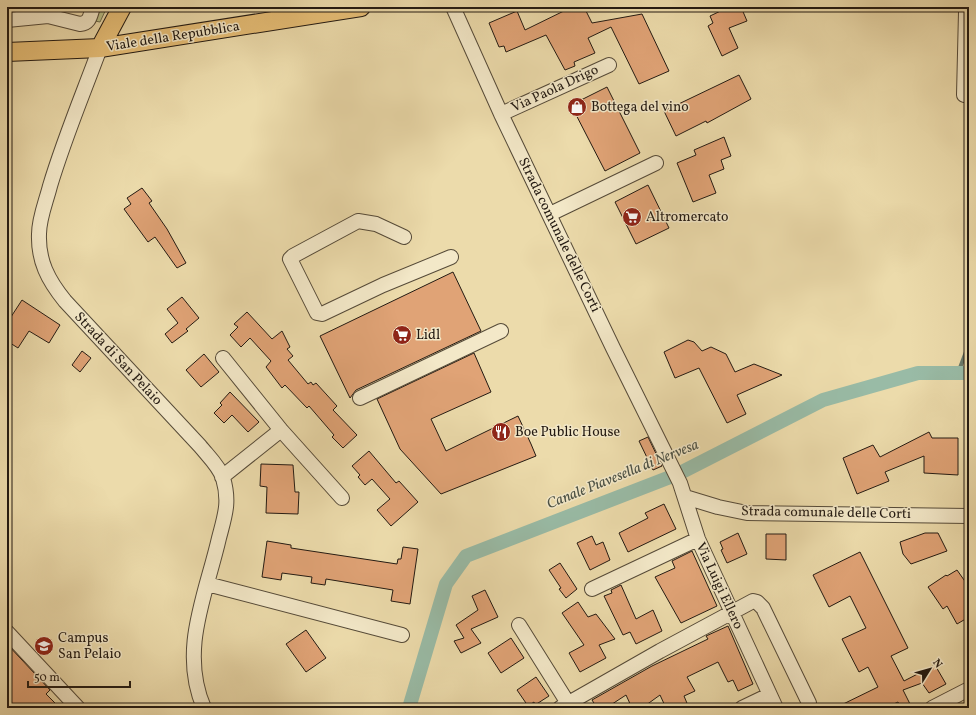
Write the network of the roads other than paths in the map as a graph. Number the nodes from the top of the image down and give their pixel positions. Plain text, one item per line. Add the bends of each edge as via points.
1 (92, 7) edge
2 (122, 7) edge
3 (361, 7) edge
4 (453, 7) edge
5 (969, 10) edge
6 (7, 20) edge
7 (100, 48) junction
8 (7, 52) edge
9 (609, 65) dead end
10 (969, 96) edge
11 (501, 114) junction
12 (656, 163) dead end
13 (550, 214) junction
14 (404, 237) dead end
15 (451, 257) dead end
16 (501, 331) dead end
17 (223, 358) dead end
18 (360, 398) dead end
19 (281, 430) junction
20 (670, 461) joint
21 (222, 477) junction
22 (685, 497) junction
23 (342, 498) dead end
24 (969, 516) edge
25 (698, 539) junction
26 (207, 584) junction
27 (592, 589) dead end
28 (731, 612) junction
29 (519, 625) dead end
30 (7, 632) edge
31 (402, 635) dead end
32 (969, 689) edge
33 (769, 695) junction
34 (566, 706) edge
35 (78, 708) edge
36 (204, 708) edge
37 (742, 708) edge
38 (776, 708) edge
39 (808, 708) edge
40 (932, 708) edge

1 - 6 street via 89,21 80,24 48,16
2 - 7 main road, Strada di San Pelaio
3 - 7 main road, Viale della Repubblica
4 - 11 street, Strada comunale delle Corti
5 - 10 street via 966,12 964,95
7 - 8 main road, Viale della Repubblica
7 - 21 street, Strada di San Pelaio via 58,161 41,217 39,234 43,264 52,285 65,301 200,446
9 - 11 street, Via Paola Drigo
11 - 13 street, Strada comunale delle Corti
12 - 13 street
13 - 20 street, Strada comunale delle Corti
14 - 15 street via 376,224 358,221 290,259 317,313 322,314
16 - 18 street
17 - 19 street
19 - 21 street
19 - 23 street
20 - 22 street, Via Luigi Ellero
21 - 26 street, Strada di San Pelaio via 227,505
22 - 24 street, Strada comunale delle Corti via 747,513
22 - 25 street, Via Luigi Ellero
25 - 27 street
25 - 28 street, Via Luigi Ellero
26 - 31 street
26 - 36 street, Strada di San Pelaio via 197,621 193,656 199,697
28 - 33 street, Via Luigi Ellero
28 - 34 street
28 - 39 street via 753,602 760,604 809,703
29 - 34 street
30 - 35 street
32 - 40 street
33 - 37 street
33 - 38 street, Via Luigi Ellero

